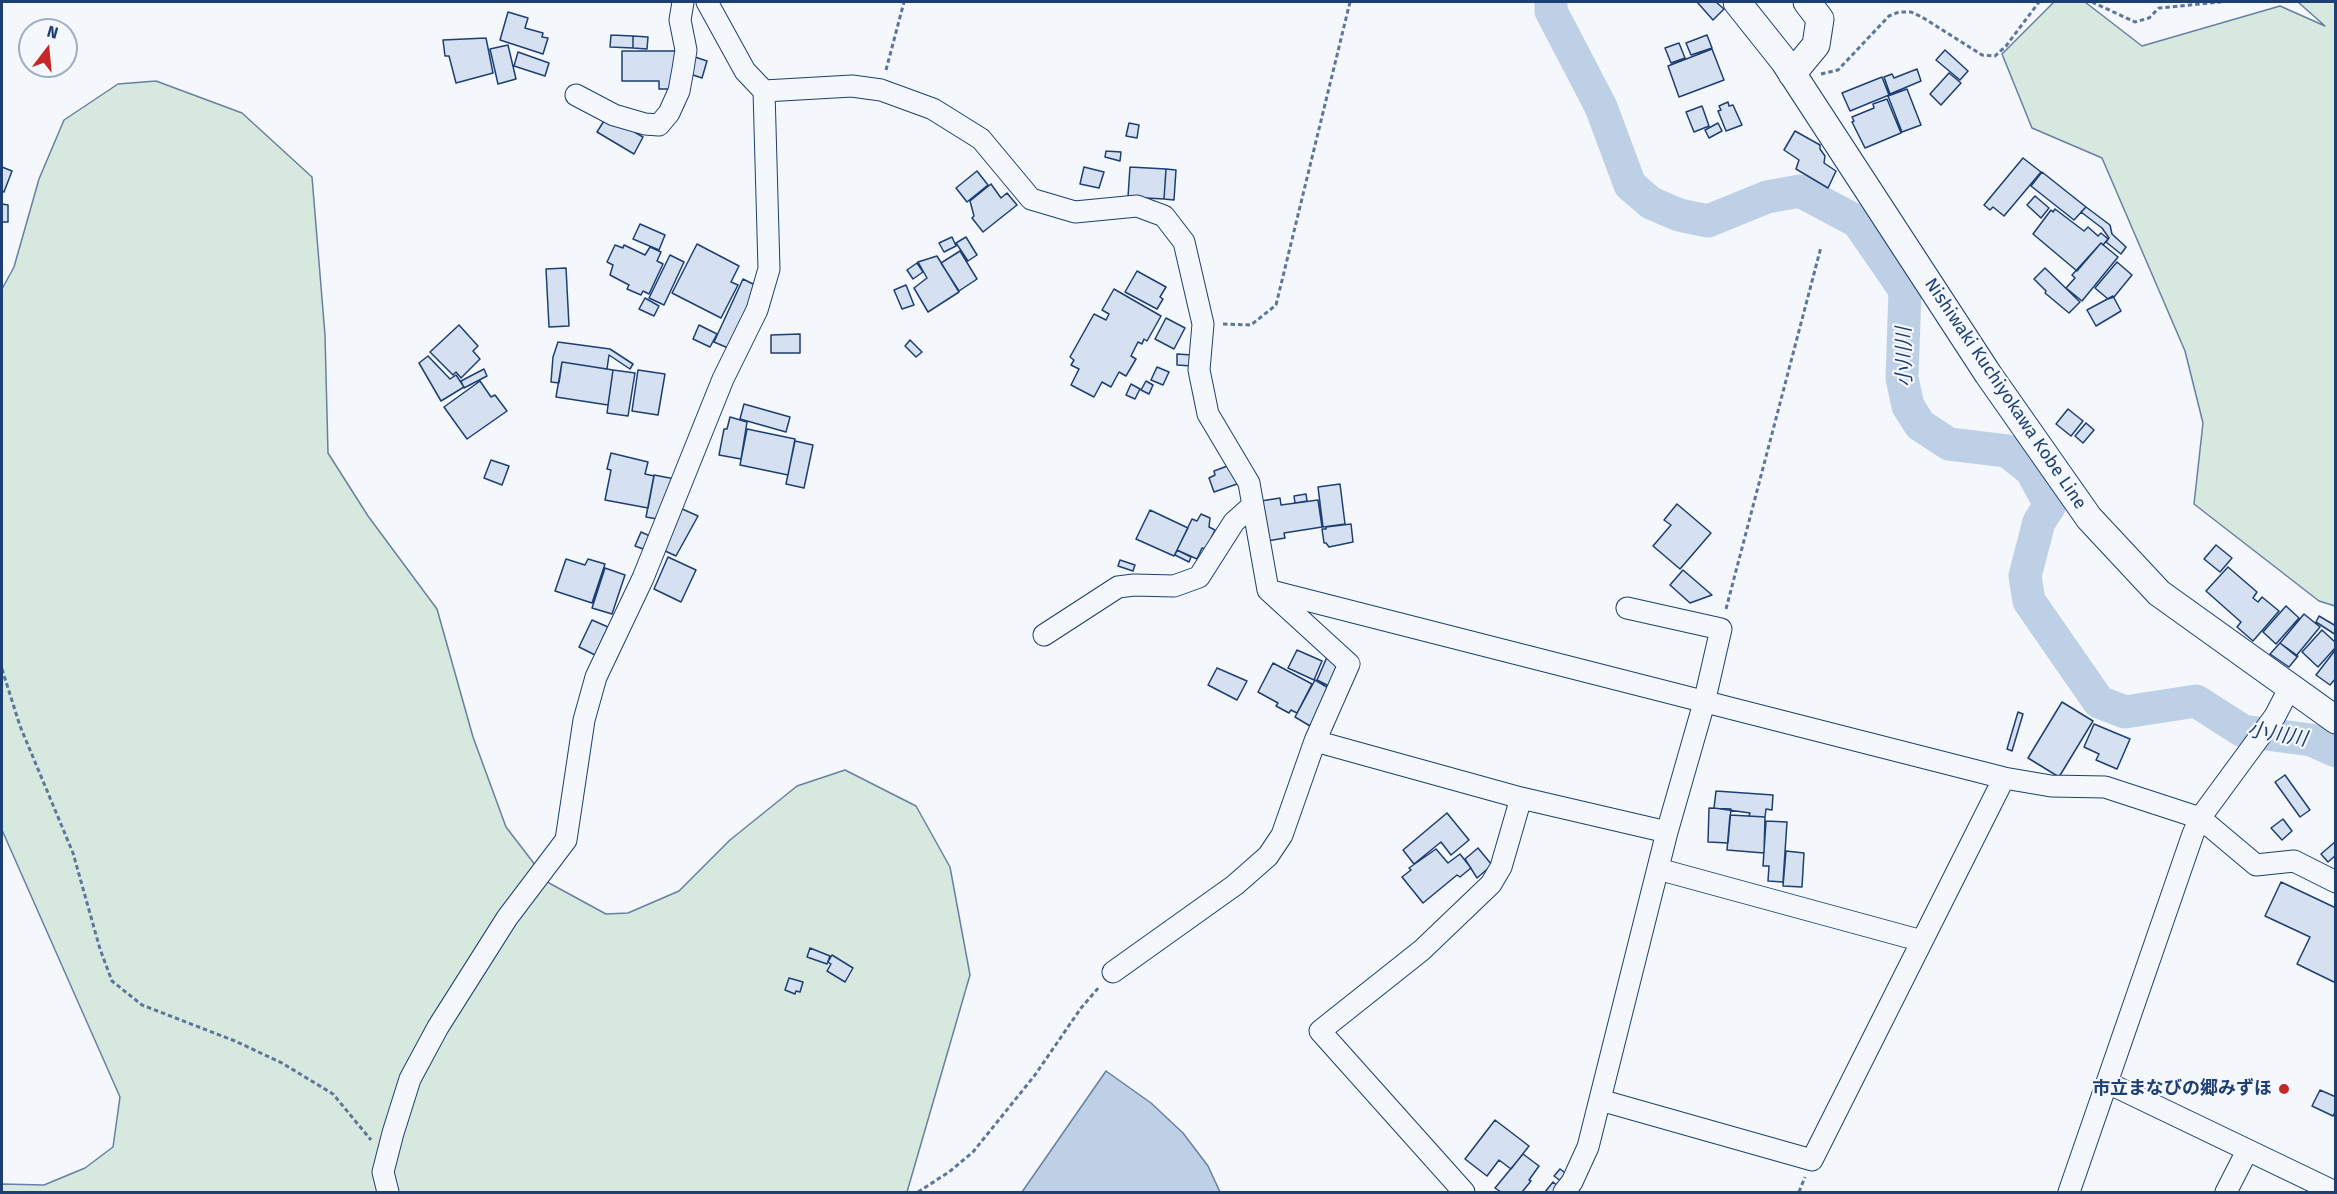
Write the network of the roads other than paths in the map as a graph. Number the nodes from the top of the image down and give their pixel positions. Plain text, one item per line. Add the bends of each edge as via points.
1 (682, 2) edge
2 (707, 2) edge
3 (1737, 2) edge
4 (1808, 2) edge
5 (1792, 74) junction
6 (764, 92) junction
7 (576, 95) dead end
8 (1253, 505) junction
9 (1268, 590) junction
10 (1627, 608) dead end
11 (1044, 635) dead end
12 (2290, 687) junction
13 (1704, 703) junction
14 (2336, 720) edge
15 (1315, 741) junction
16 (2004, 778) junction
17 (1521, 798) junction
18 (2200, 818) junction
19 (1667, 832) junction
20 (1658, 869) junction
21 (2336, 882) edge
22 (1922, 941) junction
23 (1113, 972) road end
24 (2108, 1083) junction
25 (1600, 1100) junction
26 (2247, 1150) junction
27 (388, 1192) edge
28 (1464, 1192) edge
29 (1564, 1192) edge
30 (2068, 1192) edge
31 (2226, 1192) edge
32 (2335, 1192) edge

1 - 7 street via 680,20 686,50 679,91 659,125 614,115
2 - 6 street via 745,71
3 - 5 main road, Nishiwaki Kuchiyokawa Kobe Line
4 - 5 main road via 1820,19 1816,45
5 - 12 main road, Nishiwaki Kuchiyokawa Kobe Line via 1988,374 2089,518 2159,593
6 - 8 street via 852,86 881,90 933,110 981,139 1031,199 1075,212 1137,206 1164,216 1184,242 1203,324 1199,370 1208,414 1249,483
6 - 27 street via 769,268 757,310 723,379 643,578 596,677 584,720 566,840 507,918 410,1078 383,1173
8 - 9 street
8 - 11 street via 1234,522 1199,577 1174,586 1118,587
9 - 13 street
9 - 15 street via 1349,664
10 - 13 street via 1721,629
12 - 14 main road, Nishiwaki Kuchiyokawa Kobe Line
12 - 18 street via 2275,717
13 - 16 street
13 - 19 street
15 - 17 street
15 - 23 street via 1282,835 1268,856 1235,885
16 - 18 street via 2051,786 2105,787
16 - 22 street
17 - 19 street
17 - 28 street via 1501,867 1491,884 1422,950 1320,1031
18 - 21 street via 2256,865 2294,861
18 - 24 street
19 - 20 street
20 - 22 street
20 - 25 street
22 - 25 street via 1812,1160
24 - 26 street
24 - 30 street
25 - 29 street via 1588,1147
26 - 31 street
26 - 32 street

